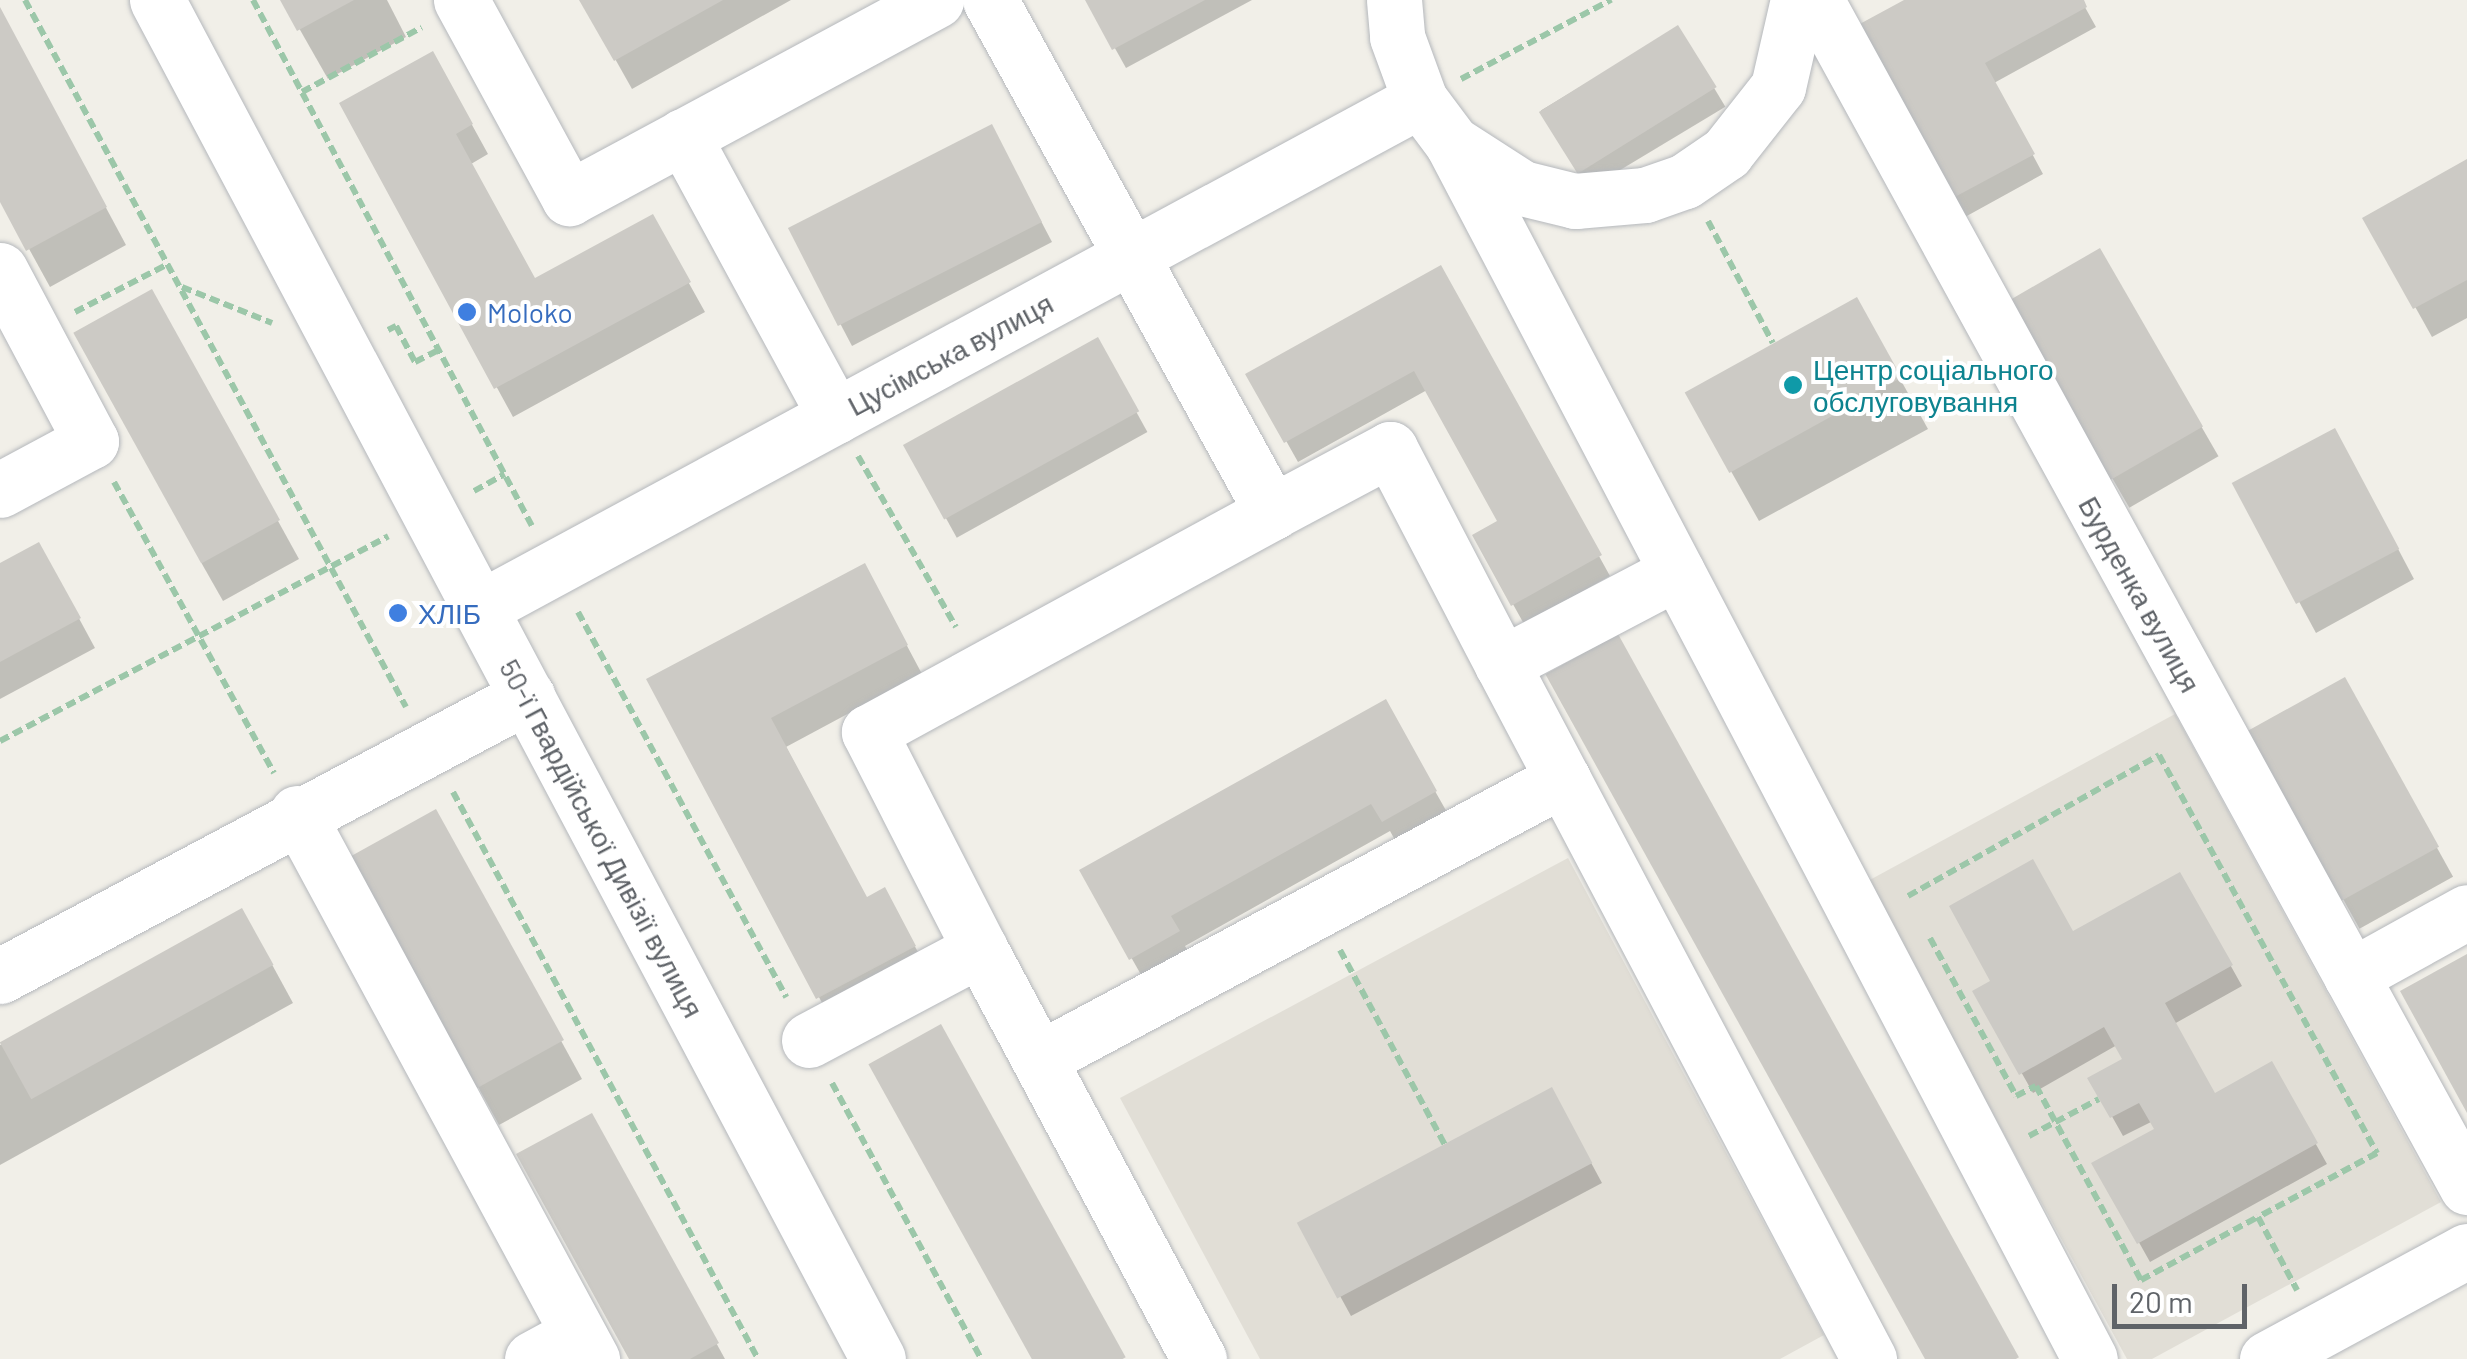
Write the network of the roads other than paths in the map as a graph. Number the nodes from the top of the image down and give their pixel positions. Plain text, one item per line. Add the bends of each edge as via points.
1 (157, 0) edge
2 (936, 0) edge
3 (990, 0) edge
4 (1798, 0) edge
5 (1816, 0) edge
6 (462, 2) edge
7 (1389, 12) edge
8 (1436, 121) junction
9 (682, 136) junction
10 (1134, 255) junction
11 (0, 270) edge
12 (835, 416) junction
13 (0, 490) edge
14 (1272, 512) junction
15 (1677, 572) junction
16 (480, 608) junction
17 (1502, 664) junction
18 (527, 696) junction
19 (1563, 779) junction
20 (296, 814) junction
21 (2467, 912) edge
22 (980, 949) junction
23 (0, 976) edge
24 (2351, 976) junction
25 (809, 1040) road end
26 (1039, 1059) junction
27 (2467, 1187) edge
28 (2467, 1251) edge
29 (567, 1350) edge
30 (878, 1359) edge
31 (1200, 1359) edge
32 (1869, 1359) edge
33 (2090, 1359) edge
34 (2267, 1359) edge

1 - 16 street, 50-ї Гвардійської Дивізії вулиця via 366,341
2 - 9 street
3 - 10 street
4 - 8 street via 1795,34 1764,112 1726,153 1685,180 1645,195 1575,201 1522,188
5 - 24 street, Бурденка вулиця
6 - 9 street via 570,198
7 - 8 street
8 - 10 street, Цусімська вулиця
8 - 15 street
9 - 12 street
10 - 12 street, Цусімська вулиця
10 - 14 street
11 - 13 street via 92,441
12 - 16 street, Цусімська вулиця
14 - 17 street via 1390,449
14 - 22 street via 869,732
15 - 17 street
15 - 33 street
16 - 18 street, 50-ї Гвардійської Дивізії вулиця
17 - 19 street
18 - 20 street
18 - 30 street, 50-ї Гвардійської Дивізії вулиця
19 - 26 street
19 - 32 street
20 - 23 street
20 - 29 street
21 - 24 street
22 - 25 street
22 - 26 street
24 - 27 street, Бурденка вулиця
26 - 31 street
28 - 34 street

